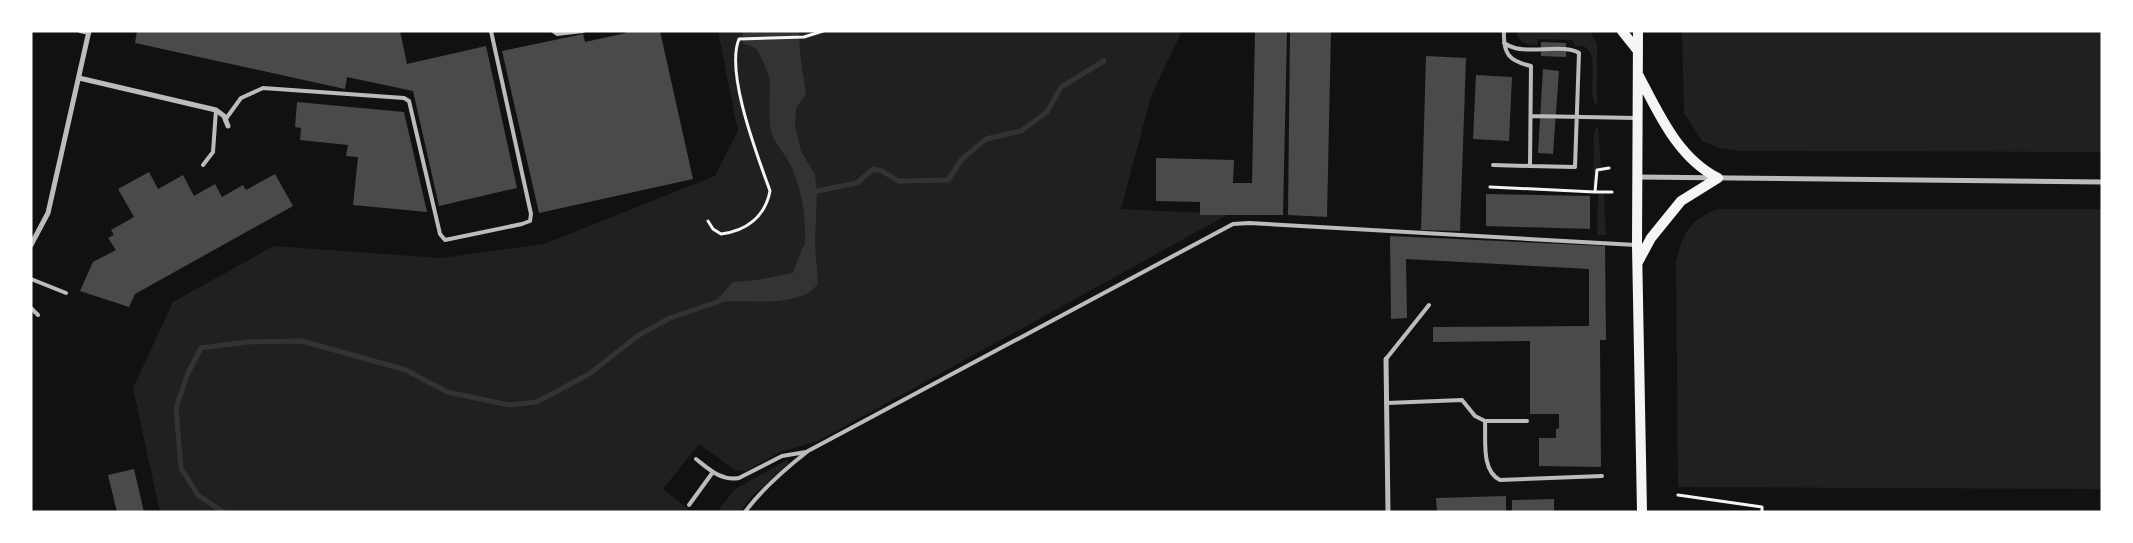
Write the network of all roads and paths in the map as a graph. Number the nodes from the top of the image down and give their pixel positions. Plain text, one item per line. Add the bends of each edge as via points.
1 (80, 31) edge
2 (491, 31) edge
3 (552, 31) edge
4 (583, 31) edge
5 (823, 31) edge
6 (1504, 31) edge
7 (1622, 31) edge
8 (1638, 31) edge
9 (89, 32) edge
10 (1504, 43) junction
11 (1638, 51) junction
12 (1638, 75) junction
13 (79, 78) junction
14 (216, 110) junction
15 (1531, 116) junction
16 (1577, 117) junction
17 (1638, 118) junction
18 (225, 120) junction
19 (228, 126) dead end
20 (1493, 165) dead end
21 (203, 166) dead end
22 (1530, 166) junction
23 (1609, 168) dead end
24 (1638, 177) junction
25 (1718, 178) junction
26 (2102, 182) edge
27 (1490, 188) dead end
28 (1596, 192) junction
29 (1612, 192) dead end
30 (708, 221) dead end
31 (31, 245) edge
32 (1638, 246) junction
33 (1638, 264) junction
34 (31, 279) edge
35 (66, 293) dead end
36 (1428, 305) dead end
37 (31, 308) edge
38 (38, 315) dead end
39 (1386, 359) joint
40 (1387, 403) junction
41 (1485, 421) junction
42 (1527, 421) dead end
43 (808, 451) junction
44 (696, 460) dead end
45 (714, 472) junction
46 (1602, 476) dead end
47 (1678, 495) dead end
48 (690, 505) dead end
49 (745, 512) edge
50 (1388, 512) edge
51 (1642, 512) edge
52 (1762, 512) edge

1 - 9 lane
2 - 18 lane via 531,214 530,221 522,224 445,240 440,234 409,101 404,98 263,88 241,98
3 - 4 lane via 557,34
5 - 30 path via 799,36 739,39 735,50 738,84 748,131 770,192 761,215 747,227 721,234
6 - 10 lane
7 - 11 main road
8 - 11 main road
9 - 13 street
10 - 15 lane via 1508,56 1518,64 1531,66
10 - 16 lane via 1516,49 1579,53
11 - 12 main road
12 - 17 main road
12 - 25 main road via 1675,140 1702,170
13 - 14 street
13 - 31 street via 48,213
14 - 18 street
14 - 21 lane via 213,152
15 - 16 lane
15 - 22 lane
16 - 17 lane
16 - 22 lane via 1575,167
17 - 24 main road
18 - 19 street
20 - 22 lane
23 - 28 path via 1597,170
24 - 25 street
24 - 32 main road
25 - 26 street
25 - 33 main road via 1681,201 1651,238
27 - 28 path
28 - 29 path
32 - 33 main road
32 - 43 lane via 1233,224
33 - 51 main road
34 - 35 lane
36 - 39 lane
37 - 38 lane
39 - 40 street
40 - 41 lane via 1462,400 1475,416
40 - 50 street
41 - 42 lane
41 - 46 lane via 1488,466 1494,477 1500,480
43 - 45 lane via 782,456 739,478 724,478
43 - 49 lane
44 - 45 lane
45 - 48 lane
47 - 52 path via 1762,507

